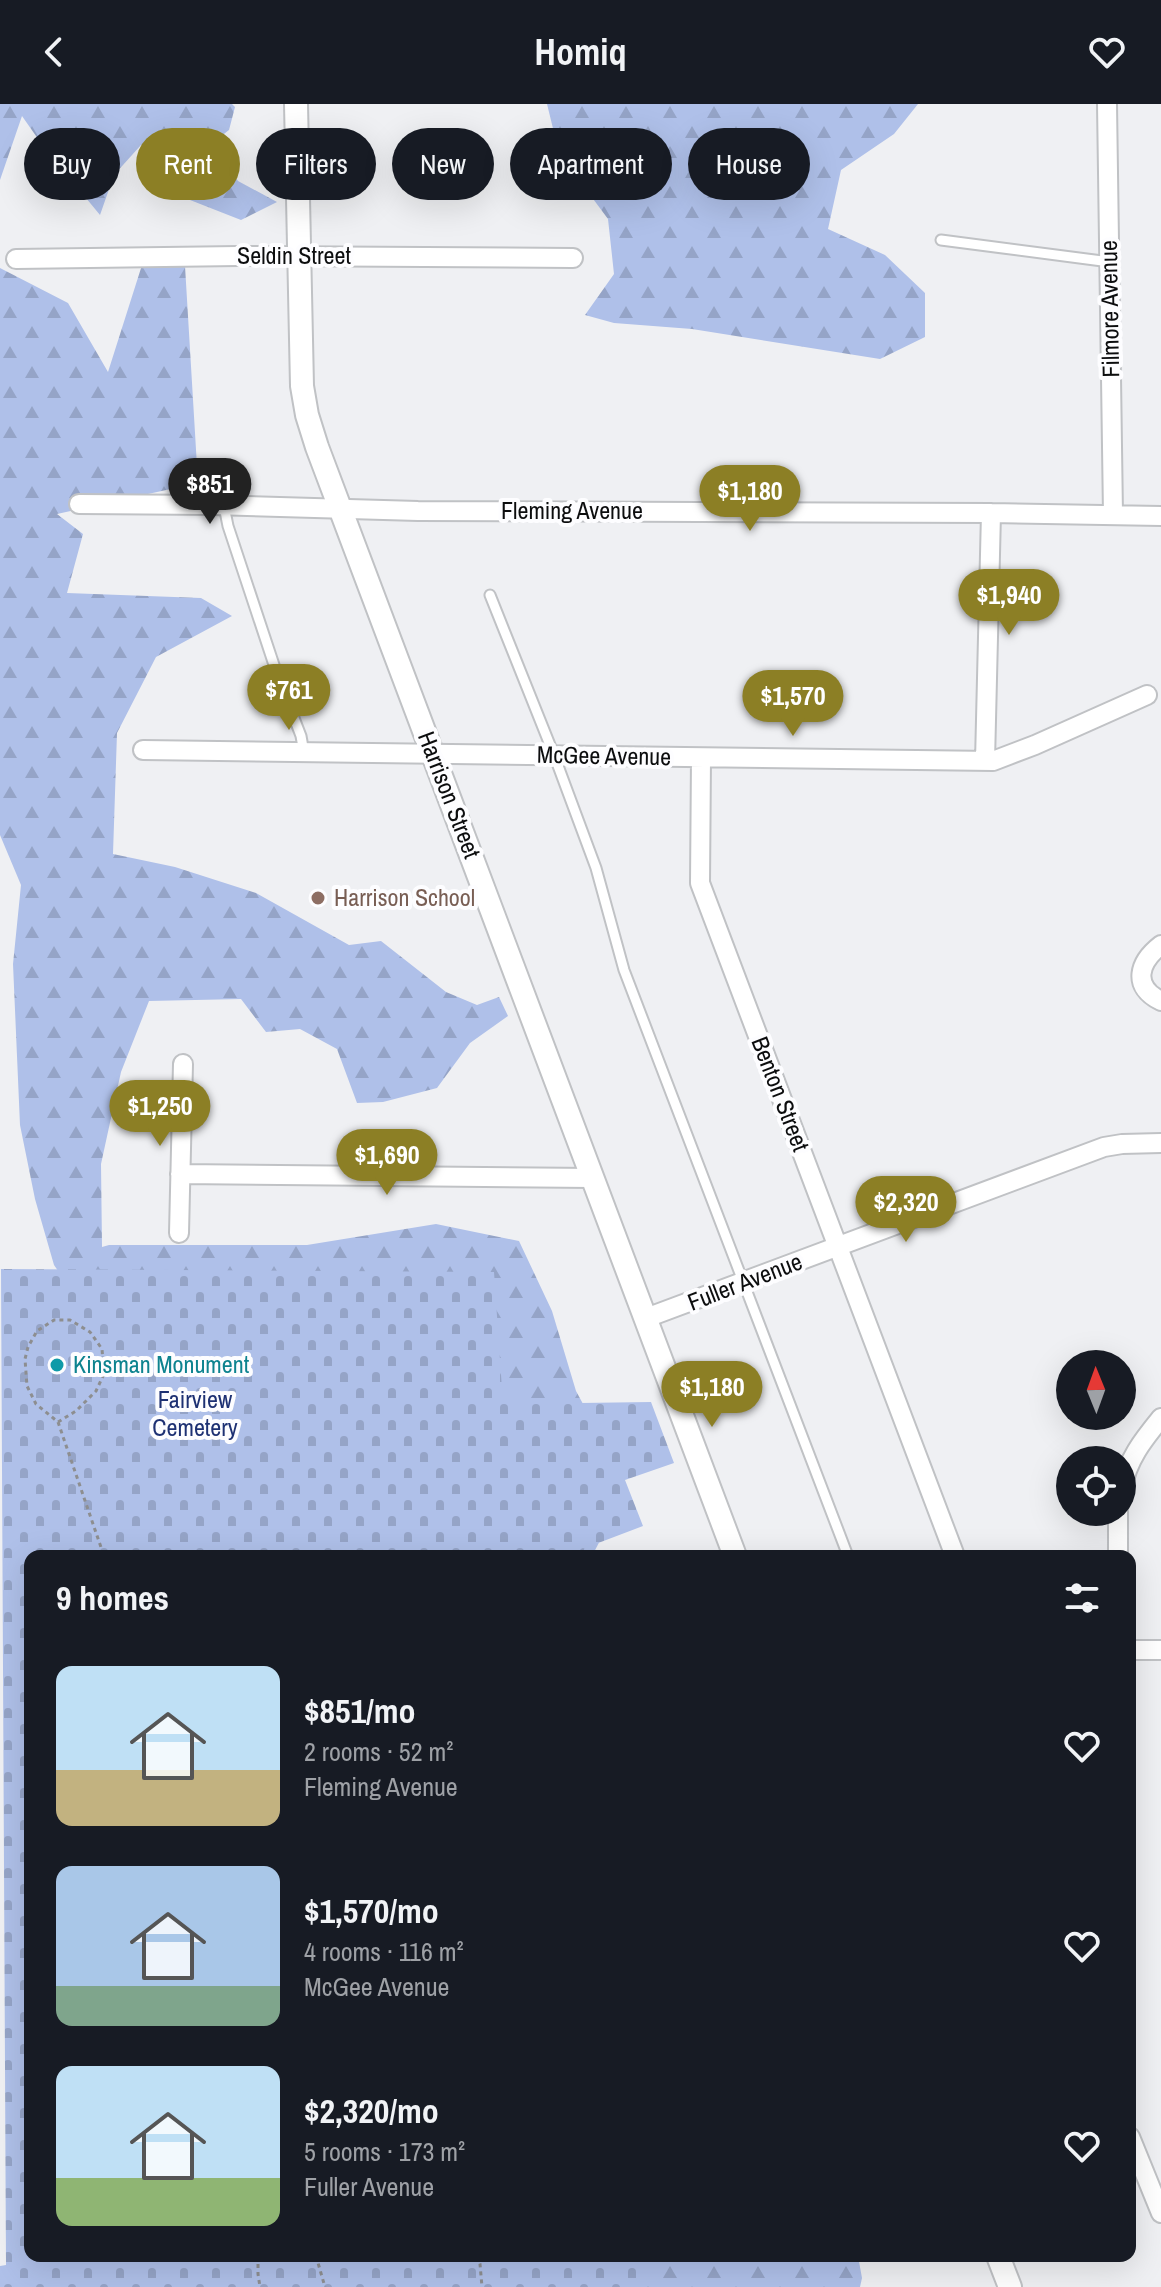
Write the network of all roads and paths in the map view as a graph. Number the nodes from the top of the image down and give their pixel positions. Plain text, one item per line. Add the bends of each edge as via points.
1 (296, 104) edge
2 (1107, 104) edge
3 (941, 240) dead end
4 (299, 256) junction
5 (573, 258) dead end
6 (16, 259) dead end
7 (1110, 262) junction
8 (79, 504) dead end
9 (224, 506) junction
10 (341, 509) junction
11 (991, 513) junction
12 (1113, 514) junction
13 (1161, 516) edge
14 (490, 595) dead end
15 (1147, 695) dead end
16 (143, 750) dead end
17 (304, 753) junction
18 (434, 755) junction
19 (554, 755) junction
20 (701, 758) junction
21 (985, 761) junction
22 (1161, 945) edge
23 (1161, 1001) edge
24 (183, 1064) dead end
25 (1161, 1143) edge
26 (180, 1174) junction
27 (593, 1178) junction
28 (179, 1233) dead end
29 (838, 1246) junction
30 (743, 1282) junction
31 (646, 1318) junction
32 (1161, 1418) edge
33 (58, 1422) junction
34 (1136, 1449) edge
35 (1118, 1526) edge
36 (102, 1550) edge
37 (733, 1550) edge
38 (846, 1550) edge
39 (953, 1550) edge
40 (1118, 1550) edge
41 (1136, 1650) edge
42 (1161, 1650) edge
43 (1136, 2152) edge
44 (1161, 2213) edge
45 (258, 2262) edge
46 (318, 2262) edge
47 (479, 2262) edge
48 (1000, 2262) edge
49 (260, 2287) edge
50 (325, 2287) edge
51 (482, 2287) edge
52 (1010, 2287) edge

1 - 4 street, Harrison Street
2 - 7 street, Filmore Avenue
3 - 7 lane
4 - 5 street, Seldin Street
4 - 6 street, Seldin Street
4 - 10 street, Harrison Street via 303,395
7 - 12 street, Filmore Avenue
8 - 9 street, Fleming Avenue
9 - 10 street, Fleming Avenue
9 - 17 lane
10 - 11 street, Fleming Avenue
10 - 18 street, Harrison Street
11 - 12 street, Fleming Avenue
11 - 21 street
12 - 13 street, Fleming Avenue
14 - 19 lane
15 - 21 street, McGee Avenue via 1035,745
16 - 17 street, McGee Avenue
17 - 18 street, McGee Avenue
18 - 19 street, McGee Avenue
18 - 27 street, Harrison Street
19 - 20 street, McGee Avenue
19 - 30 lane via 596,868 624,970
20 - 21 street, McGee Avenue
20 - 29 street, Benton Street via 700,883
22 - 23 street via 1148,954 1141,975 1150,994
24 - 26 street
25 - 29 street, Fuller Avenue via 1104,1147
26 - 27 street
26 - 28 street
27 - 31 street, Harrison Street
29 - 30 street, Fuller Avenue
29 - 39 street, Benton Street
30 - 31 street, Fuller Avenue
30 - 38 lane
31 - 37 street, Harrison Street
32 - 34 street
33 - 33 path via 96,1391 104,1374 102,1349 90,1332 70,1320 54,1320 37,1331 25,1359 27,1386 36,1404
33 - 36 path
35 - 40 street
41 - 42 street
43 - 44 street
45 - 49 path
46 - 50 path
47 - 51 path
48 - 52 street

